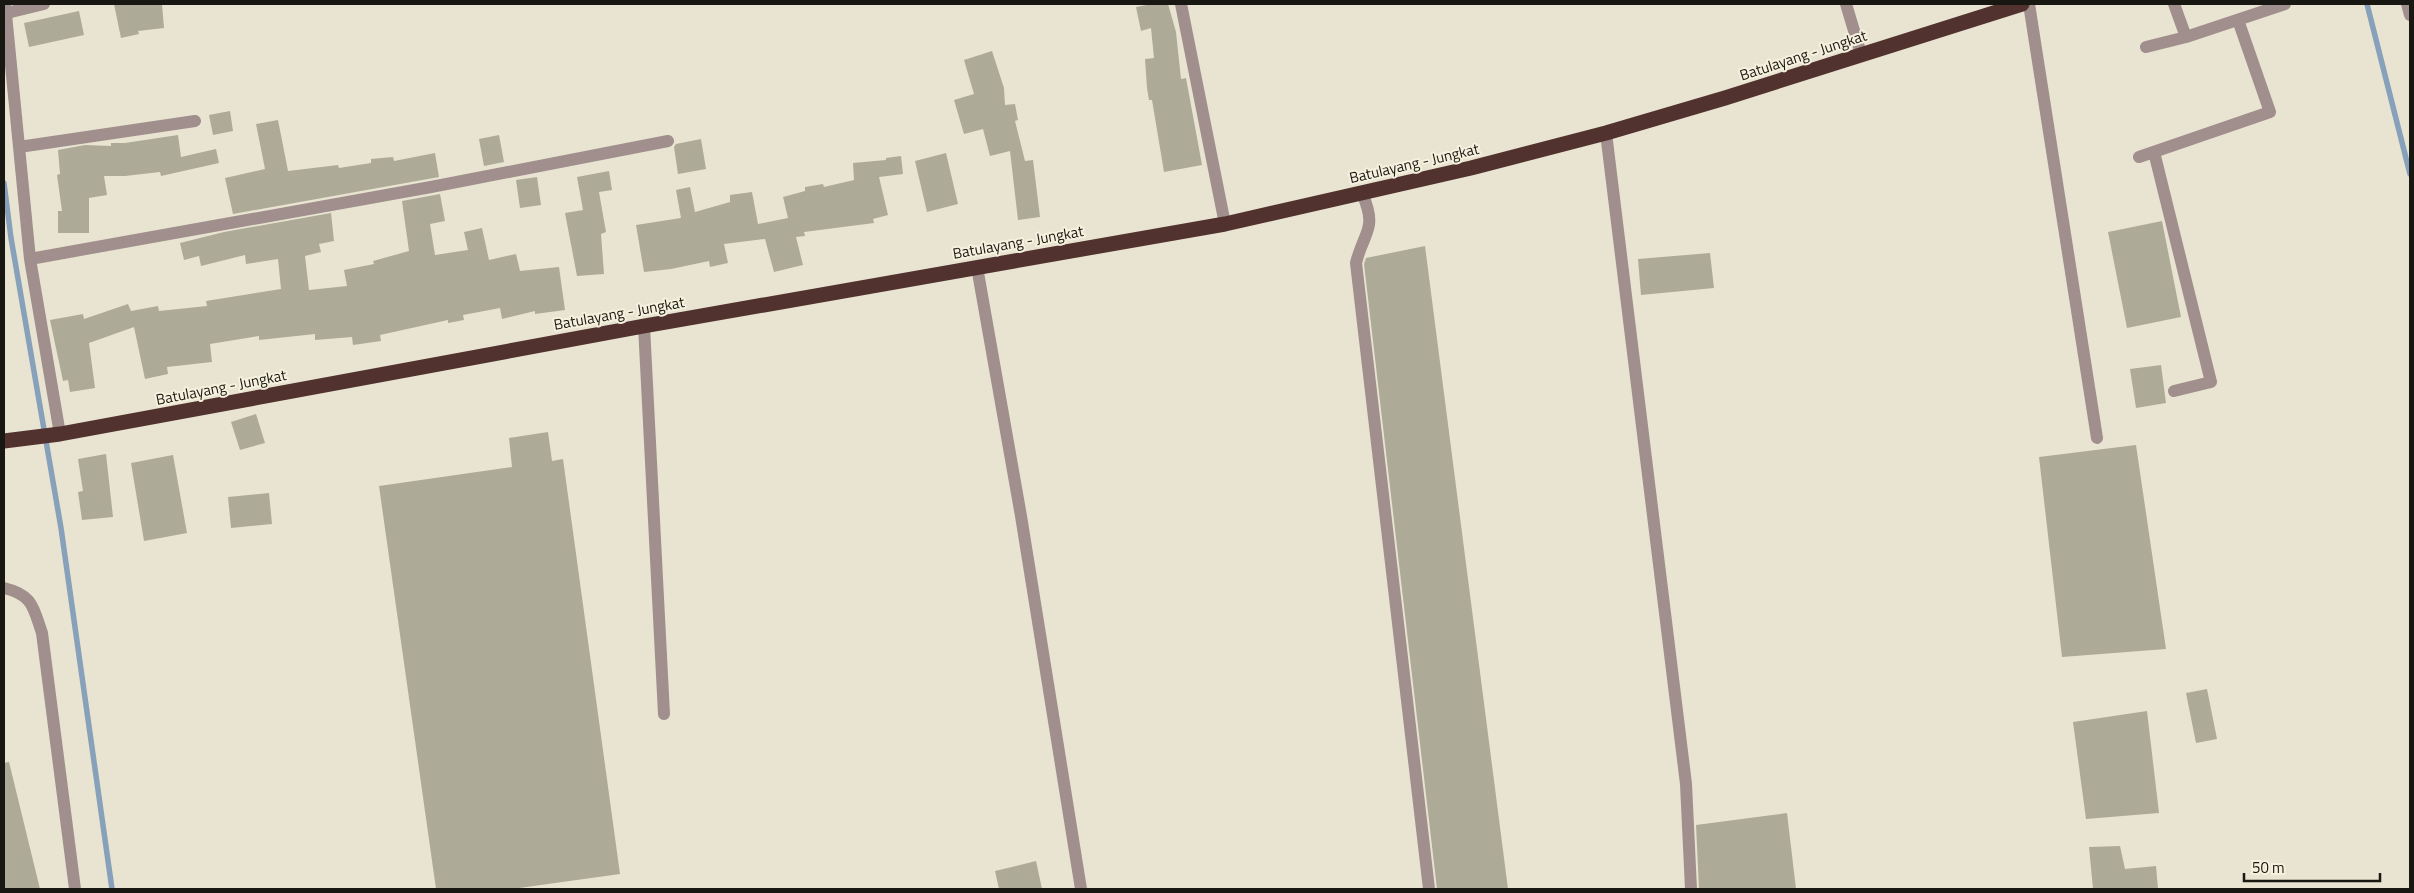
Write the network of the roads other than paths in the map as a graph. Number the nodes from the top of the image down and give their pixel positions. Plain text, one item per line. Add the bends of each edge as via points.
1 (44, 4) edge
2 (1181, 4) edge
3 (1846, 4) edge
4 (2022, 4) edge
5 (2029, 4) edge
6 (2174, 4) edge
7 (2285, 4) edge
8 (2407, 4) edge
9 (6, 8) edge
10 (2410, 15) edge
11 (2238, 20) junction
12 (2186, 37) junction
13 (2146, 47) dead end
14 (1861, 54) junction
15 (194, 121) dead end
16 (1606, 133) junction
17 (668, 141) dead end
18 (19, 147) junction
19 (2154, 152) junction
20 (2139, 157) dead end
21 (1362, 193) junction
22 (1225, 224) junction
23 (30, 259) junction
24 (977, 267) junction
25 (644, 326) junction
26 (2174, 391) dead end
27 (56, 435) junction
28 (2097, 438) dead end
29 (4, 441) edge
30 (4, 588) edge
31 (664, 714) dead end
32 (74, 889) edge
33 (1081, 889) edge
34 (1429, 889) edge
35 (1691, 889) edge

1 - 9 street
2 - 22 street
3 - 14 street
4 - 14 highway, Batulayang - Jungkat
5 - 28 street
6 - 12 street
7 - 11 street
8 - 10 street
9 - 18 street
11 - 12 street
11 - 19 street via 2270,112
12 - 13 street
14 - 16 highway, Batulayang - Jungkat
15 - 18 street
16 - 21 highway, Batulayang - Jungkat
16 - 35 street via 1686,784
17 - 23 street
18 - 23 street
19 - 20 street
19 - 26 street via 2211,382
21 - 22 highway, Batulayang - Jungkat
21 - 34 street via 1370,230 1356,262
22 - 24 highway, Batulayang - Jungkat
23 - 27 street
24 - 25 highway, Batulayang - Jungkat
24 - 33 street
25 - 27 highway, Batulayang - Jungkat
25 - 31 street
27 - 29 highway, Batulayang - Jungkat
30 - 32 street via 21,592 32,606 42,633

